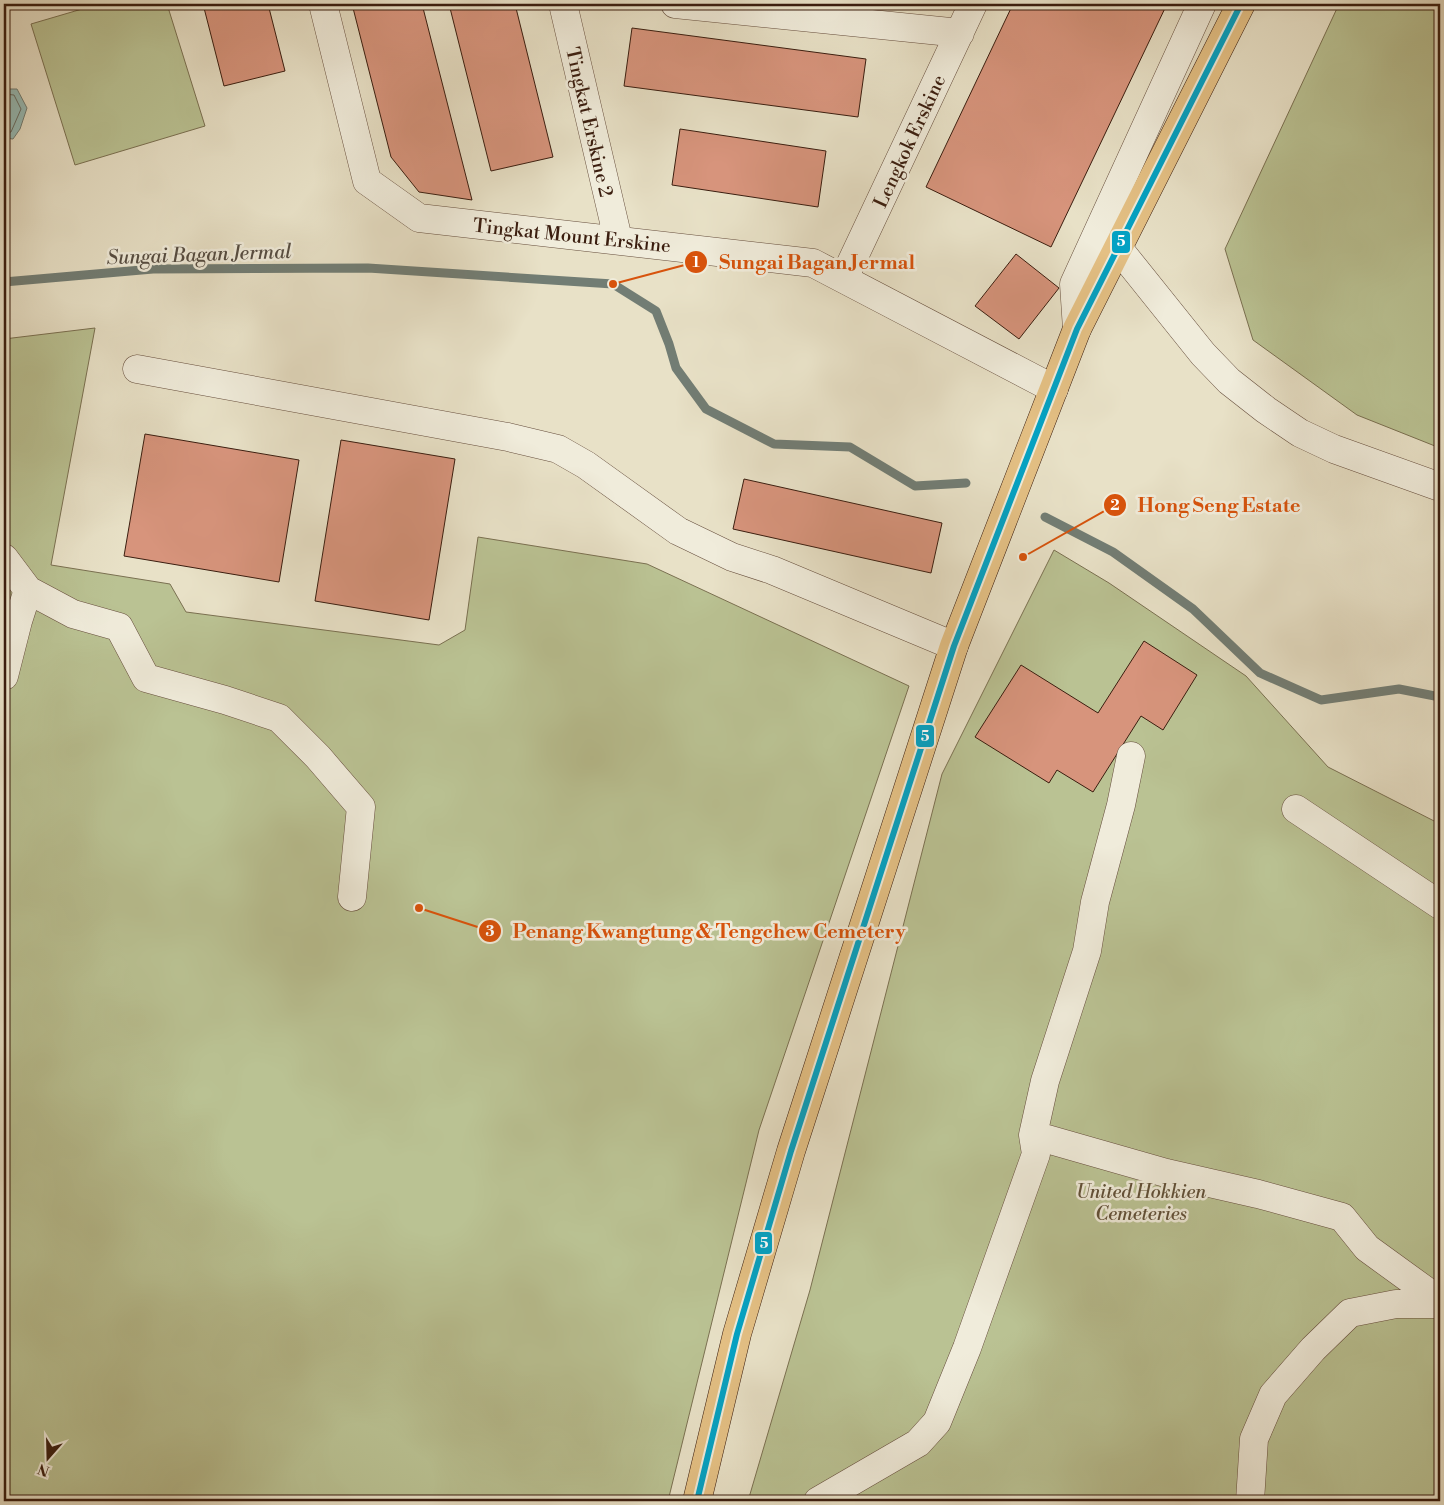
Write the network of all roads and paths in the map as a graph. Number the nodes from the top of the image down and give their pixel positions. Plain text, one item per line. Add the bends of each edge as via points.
1 (323, 4) edge
2 (563, 4) edge
3 (675, 4) edge
4 (973, 4) edge
5 (1202, 4) edge
6 (1241, 4) edge
7 (960, 33) junction
8 (618, 240) junction
9 (1118, 248) junction
10 (844, 278) junction
11 (1077, 329) junction
12 (137, 369) dead end
13 (1054, 389) junction
14 (1440, 487) edge
15 (4, 558) edge
16 (28, 590) junction
17 (954, 646) junction
18 (4, 676) edge
19 (1130, 756) dead end
20 (1296, 809) dead end
21 (352, 897) dead end
22 (1440, 904) edge
23 (1033, 1135) junction
24 (1440, 1303) edge
25 (697, 1501) edge
26 (818, 1501) edge
27 (1250, 1501) edge

1 - 8 street, Tingkat Mount Erskine via 367,182 419,218
2 - 8 street, Tingkat Erskine 2
3 - 7 street
4 - 7 street, Lengkok Erskine
5 - 11 street via 1074,284
6 - 9 main road
7 - 10 street, Lengkok Erskine
8 - 10 street, Tingkat Mount Erskine via 805,261
9 - 11 main road
9 - 14 street via 1203,354 1229,381 1266,410 1300,433 1334,449
10 - 13 street, Tingkat Mount Erskine
11 - 13 main road
12 - 17 street via 498,435 558,450 586,465 678,531 732,557 772,570
13 - 17 main road
15 - 16 street
16 - 18 street
16 - 21 street via 74,614 119,627 146,678 279,718 361,807
17 - 25 main road via 789,1160 737,1334
19 - 23 street via 1122,805 1094,902 1087,951 1045,1080
20 - 22 street
23 - 24 street via 1342,1218 1367,1248
23 - 26 street via 1036,1154 937,1422 918,1443
24 - 27 street via 1396,1304 1350,1313 1312,1349 1273,1396 1254,1438

